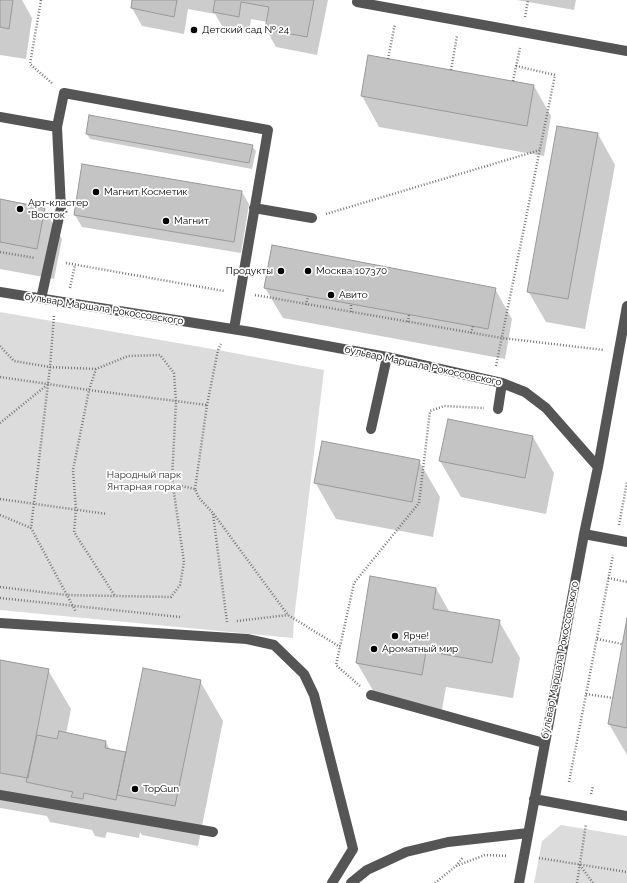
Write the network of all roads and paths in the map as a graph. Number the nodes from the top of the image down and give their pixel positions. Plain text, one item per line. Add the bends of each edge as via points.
1 (41, 0) edge
2 (357, 2) dead end
3 (398, 10) junction
4 (627, 51) edge
5 (388, 59) dead end
6 (516, 66) dead end
7 (64, 93) junction
8 (0, 117) edge
9 (57, 127) junction
10 (540, 150) junction
11 (254, 208) junction
12 (312, 218) joint
13 (0, 252) edge
14 (50, 261) junction
15 (0, 292) edge
16 (240, 293) junction
17 (308, 296) dead end
18 (41, 299) junction
19 (352, 304) dead end
20 (306, 305) junction
21 (627, 306) edge
22 (351, 312) junction
23 (55, 314) dead end
24 (409, 315) dead end
25 (408, 322) junction
26 (472, 326) dead end
27 (234, 330) junction
28 (471, 333) junction
29 (502, 338) junction
30 (221, 343) dead end
31 (0, 346) edge
32 (622, 352) edge
33 (387, 357) junction
34 (50, 367) junction
35 (96, 369) junction
36 (0, 377) edge
37 (497, 382) junction
38 (47, 384) junction
39 (89, 390) junction
40 (176, 402) junction
41 (207, 405) junction
42 (498, 409) joint
43 (0, 423) edge
44 (370, 429) dead end
45 (598, 467) junction
46 (627, 482) edge
47 (173, 484) junction
48 (195, 489) junction
49 (0, 499) edge
50 (33, 504) junction
51 (76, 510) junction
52 (213, 513) junction
53 (107, 514) dead end
54 (0, 515) edge
55 (31, 528) junction
56 (584, 534) junction
57 (616, 540) junction
58 (627, 542) edge
59 (608, 578) junction
60 (627, 582) edge
61 (0, 587) edge
62 (66, 595) junction
63 (115, 596) junction
64 (0, 598) edge
65 (72, 605) junction
66 (288, 615) junction
67 (181, 617) dead end
68 (220, 621) dead end
69 (235, 621) dead end
70 (0, 623) edge
71 (84, 628) junction
72 (597, 639) junction
73 (622, 644) dead end
74 (340, 647) junction
75 (586, 694) junction
76 (371, 696) joint
77 (613, 698) dead end
78 (544, 743) junction
79 (569, 782) dead end
80 (593, 786) dead end
81 (0, 795) edge
82 (534, 799) junction
83 (589, 810) junction
84 (627, 816) edge
85 (213, 832) dead end
86 (528, 833) junction
87 (476, 839) junction
88 (524, 856) junction
89 (580, 865) junction
90 (456, 866) junction
91 (627, 872) edge
92 (332, 883) edge
93 (351, 883) edge
94 (435, 883) edge
95 (519, 883) edge
96 (577, 883) edge
97 (593, 883) edge

1 - 7 path via 30,64
2 - 3 street
3 - 4 street
3 - 5 path
6 - 10 path via 555,75
7 - 9 street
7 - 11 street via 268,130
8 - 9 street
9 - 14 street via 61,208
10 - 12 path
10 - 29 path
11 - 12 street
11 - 16 street
13 - 14 path
14 - 16 path
14 - 18 street
15 - 18 street, бульвар Маршала Рокоссовского
16 - 20 path
16 - 27 street
17 - 20 path
18 - 27 street, бульвар Маршала Рокоссовского
19 - 22 path
20 - 22 path
21 - 32 street
22 - 25 path
23 - 34 path
24 - 25 path
25 - 28 path
26 - 28 path
27 - 33 street, бульвар Маршала Рокоссовского
28 - 29 path
29 - 32 path
29 - 37 path
30 - 41 path
31 - 34 path via 14,361
32 - 45 street
33 - 37 street, бульвар Маршала Рокоссовского
33 - 44 street
34 - 35 path
34 - 38 path
35 - 39 path
35 - 40 path via 128,356 160,355 174,373
36 - 38 path
37 - 42 street
37 - 45 street, бульвар Маршала Рокоссовского via 525,392 546,408
38 - 39 path
38 - 43 path
38 - 50 path
39 - 40 path
39 - 51 path via 73,470
40 - 41 path
40 - 47 path
41 - 48 path
42 - 74 path via 444,406 430,411 419,503 354,583
45 - 56 street, бульвар Маршала Рокоссовского
46 - 57 path
47 - 48 path
47 - 63 path via 184,562 180,585 171,597
48 - 52 path via 198,498
49 - 50 path
50 - 51 path
50 - 55 path
51 - 53 path
51 - 63 path via 74,532
52 - 66 path
52 - 68 path via 227,622
54 - 55 path
55 - 62 path
56 - 57 street
56 - 78 street, бульвар Маршала Рокоссовского
57 - 58 street
57 - 59 path
59 - 60 path
59 - 72 path
61 - 62 path
62 - 63 path
62 - 65 path
64 - 65 path
65 - 67 path
65 - 71 path
66 - 69 path
66 - 74 path
70 - 71 street
71 - 92 street via 246,639 274,645 304,674 314,695 353,849
72 - 73 path
72 - 75 path
74 - 76 path via 336,665
75 - 77 path
75 - 79 path
76 - 78 street
78 - 82 street, бульвар Маршала Рокоссовского
80 - 83 path
81 - 85 street
82 - 83 street
82 - 86 street, бульвар Маршала Рокоссовского
83 - 84 street
83 - 89 path
86 - 87 street
86 - 88 street, бульвар Маршала Рокоссовского
87 - 90 path
87 - 93 street via 448,842 406,852 367,870
88 - 89 path
88 - 90 path via 485,855
88 - 95 street, бульвар Маршала Рокоссовского
89 - 91 path
89 - 96 path
89 - 97 path
90 - 94 path

